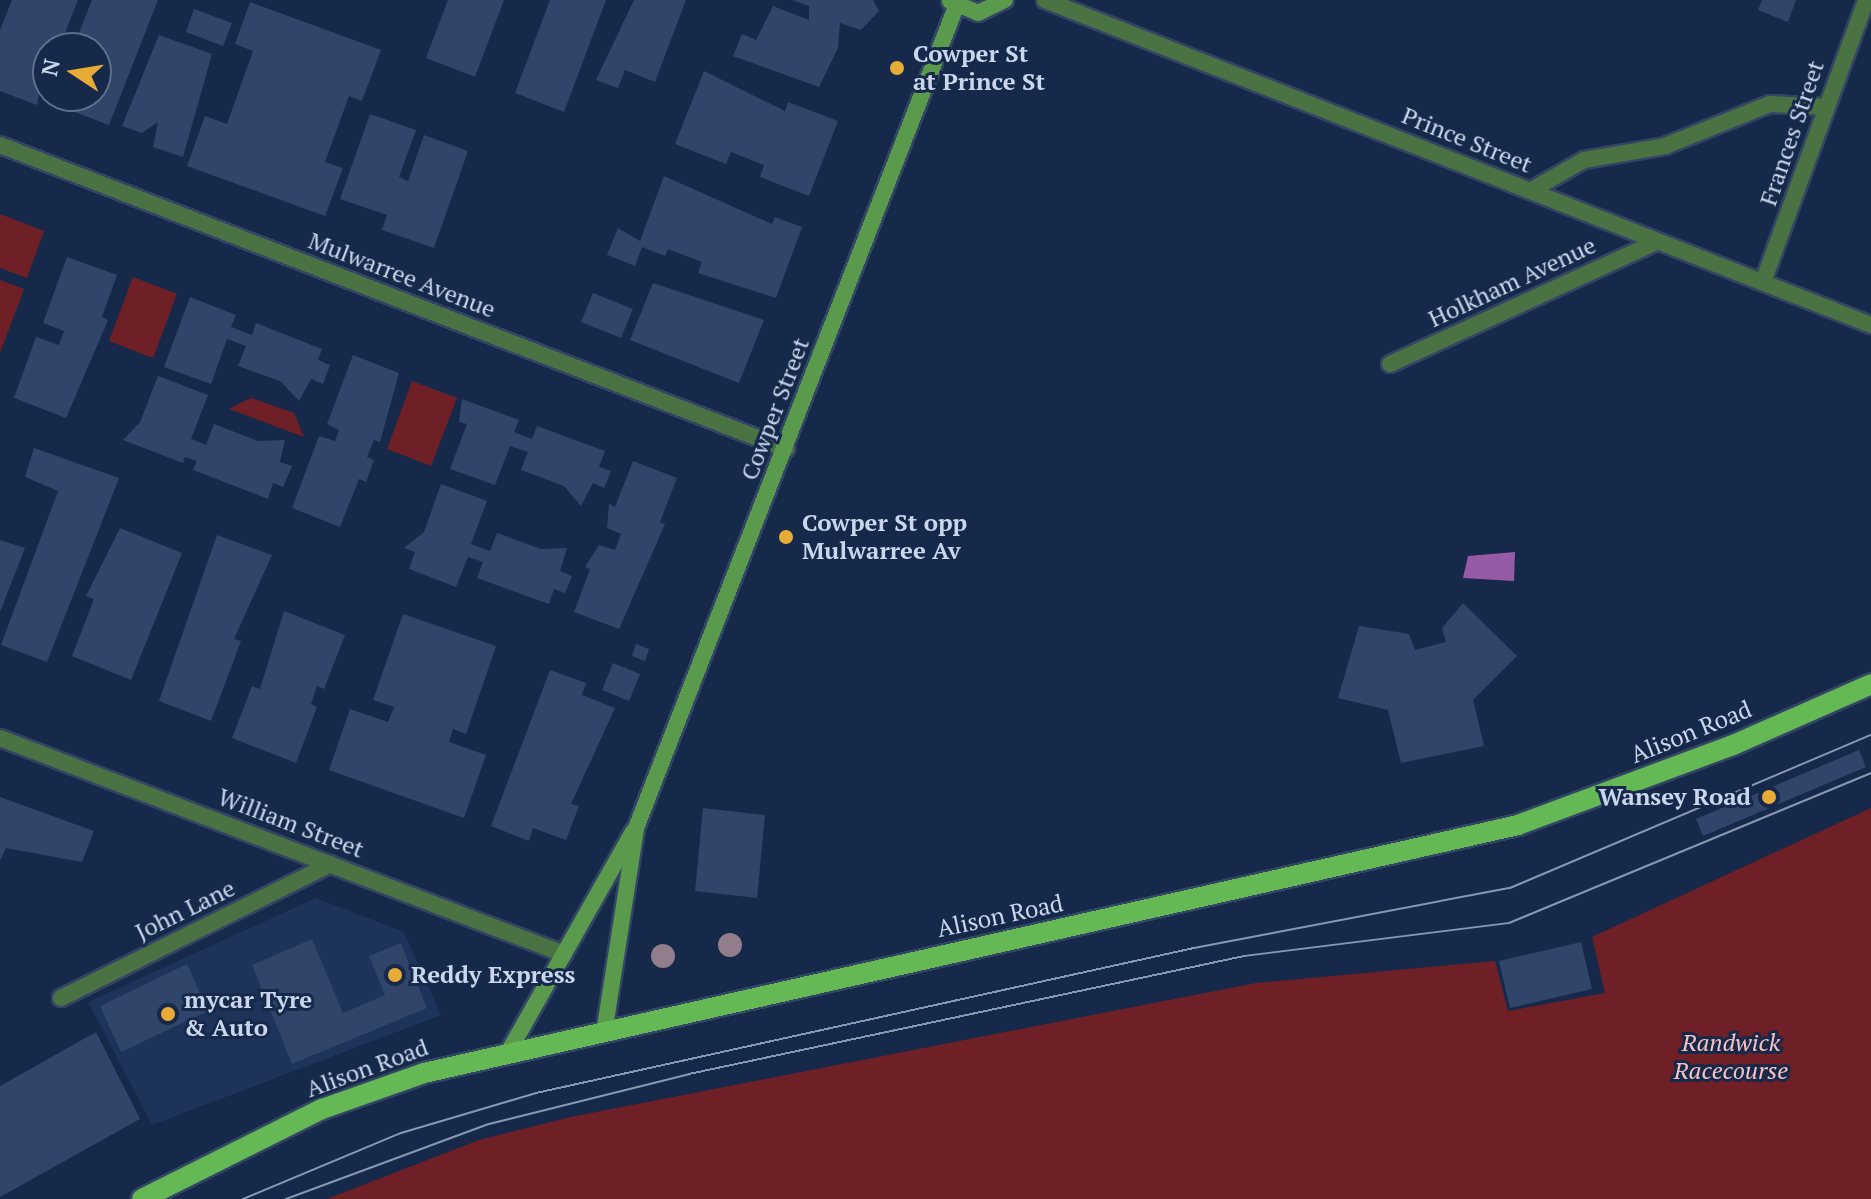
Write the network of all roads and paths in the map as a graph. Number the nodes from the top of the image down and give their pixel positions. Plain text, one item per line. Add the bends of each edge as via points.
1 (1005, 0) edge
2 (1045, 0) edge
3 (1866, 0) edge
4 (952, 3) edge
5 (1827, 107) junction
6 (0, 145) edge
7 (1530, 191) junction
8 (1654, 243) junction
9 (1763, 282) junction
10 (1871, 325) edge
11 (1390, 364) dead end
12 (786, 449) junction
13 (1871, 684) edge
14 (0, 738) edge
15 (636, 828) junction
16 (331, 864) junction
17 (564, 954) junction
18 (61, 998) dead end
19 (605, 1027) junction
20 (510, 1049) junction
21 (142, 1199) edge

1 - 4 main road via 978,13
2 - 7 street, Prince Street
3 - 5 street, Frances Street
4 - 12 main road, Cowper Street
5 - 7 street via 1770,104 1665,146 1584,160
5 - 9 street, Frances Street
6 - 12 street, Mulwarree Avenue
7 - 8 street, Prince Street
8 - 9 street, Prince Street
8 - 11 street, Holkham Avenue
9 - 10 street, Prince Street
12 - 15 main road, Cowper Street
13 - 19 main road, Alison Road via 1733,745 1518,825
14 - 16 street, William Street
15 - 17 main road, Cowper Street
15 - 19 main road, Cowper Street
16 - 17 street, William Street
16 - 18 street, John Lane
17 - 20 main road, Cowper Street
19 - 20 main road, Alison Road
20 - 21 main road, Alison Road via 322,1109

